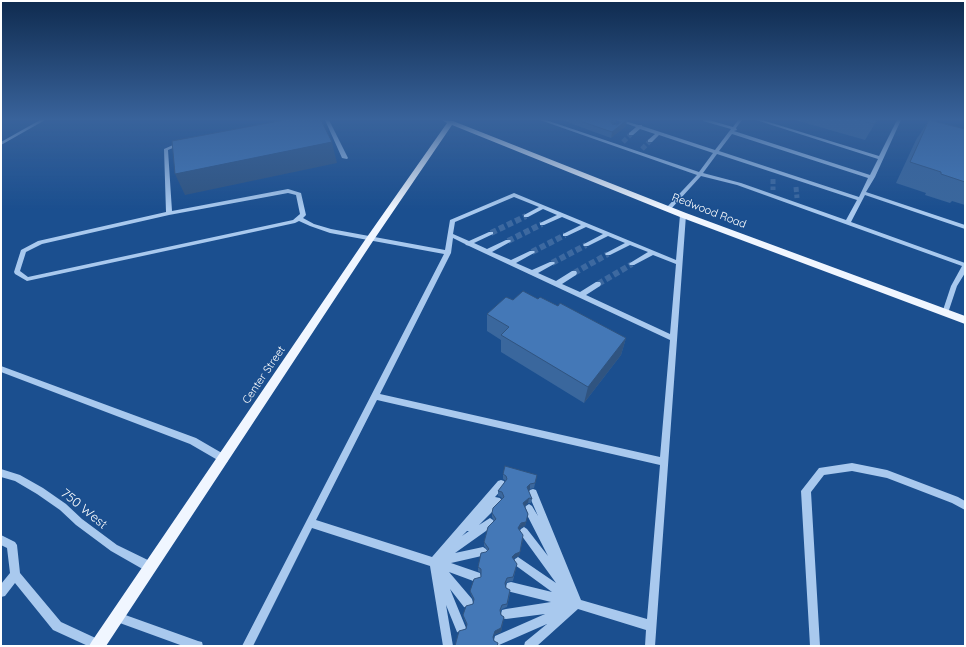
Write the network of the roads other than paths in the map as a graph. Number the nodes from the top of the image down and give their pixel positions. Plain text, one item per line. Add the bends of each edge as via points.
1 (166, 150) edge
2 (341, 150) edge
3 (430, 150) edge
4 (525, 150) edge
5 (628, 150) edge
6 (641, 150) tunnel mouth
7 (712, 150) edge
8 (791, 150) edge
9 (856, 150) edge
10 (885, 150) edge
11 (718, 152) junction
12 (637, 153) junction
13 (345, 158) dead end
14 (881, 158) junction
15 (774, 170) junction
16 (700, 174) junction
17 (872, 177) junction
18 (795, 178) junction
19 (773, 179) tunnel mouth
20 (796, 186) tunnel mouth
21 (864, 193) junction
22 (860, 199) junction
23 (543, 207) junction
24 (669, 208) junction
25 (169, 213) junction
26 (683, 214) junction
27 (561, 215) junction
28 (526, 216) tunnel mouth
29 (299, 218) junction
30 (848, 222) junction
31 (542, 224) tunnel mouth
32 (585, 225) junction
33 (965, 226) edge
34 (491, 233) tunnel mouth
35 (607, 234) junction
36 (451, 235) junction
37 (564, 235) tunnel mouth
38 (370, 239) junction
39 (508, 241) tunnel mouth
40 (629, 243) junction
41 (468, 244) junction
42 (586, 245) tunnel mouth
43 (486, 252) junction
44 (532, 252) tunnel mouth
45 (653, 252) junction
46 (448, 254) junction
47 (608, 254) tunnel mouth
48 (511, 263) junction
49 (552, 263) tunnel mouth
50 (679, 263) junction
51 (632, 264) tunnel mouth
52 (965, 266) edge
53 (532, 273) junction
54 (574, 274) tunnel mouth
55 (556, 284) junction
56 (598, 284) tunnel mouth
57 (580, 295) junction
58 (945, 313) junction
59 (965, 320) edge
60 (673, 338) junction
61 (1, 369) edge
62 (375, 396) junction
63 (224, 458) junction
64 (664, 462) junction
65 (1, 473) edge
66 (501, 484) edge
67 (533, 493) dead end
68 (497, 501) dead end
69 (965, 506) edge
70 (530, 509) dead end
71 (310, 523) junction
72 (490, 523) edge
73 (524, 532) dead end
74 (1, 540) edge
75 (483, 552) edge
76 (434, 562) junction
77 (518, 562) edge
78 (150, 567) junction
79 (15, 575) junction
80 (476, 577) edge
81 (511, 587) dead end
82 (1, 592) edge
83 (468, 603) dead end
84 (578, 604) junction
85 (506, 614) dead end
86 (117, 617) junction
87 (651, 626) junction
88 (461, 628) dead end
89 (499, 640) dead end
90 (98, 646) edge
91 (198, 646) edge
92 (247, 646) edge
93 (448, 646) edge
94 (529, 646) edge
95 (650, 646) edge
96 (815, 646) edge

1 - 25 street
2 - 13 street
3 - 38 main road, Center Street
4 - 24 main road, Redwood Road
5 - 12 street
6 - 12 street
7 - 11 street
8 - 17 street
9 - 14 street
10 - 14 street
11 - 15 street
11 - 16 street
12 - 16 street
14 - 17 street
15 - 18 street
15 - 19 street
16 - 24 street
16 - 30 street via 773,193
17 - 21 street
18 - 20 street
18 - 22 street
21 - 22 street
21 - 33 street
22 - 30 street
23 - 27 street
23 - 28 street
23 - 36 street via 514,195 452,221
24 - 26 main road, Redwood Road
25 - 29 street via 288,191 300,194 303,214
25 - 29 street via 40,242 23,251 17,272 27,279 295,221
26 - 50 street
26 - 58 main road, Redwood Road
27 - 31 street
27 - 32 street
29 - 38 street via 330,231
30 - 52 street
32 - 35 street
32 - 37 street
34 - 41 street
35 - 40 street
35 - 42 street
36 - 41 street
36 - 46 street
38 - 46 street
38 - 63 main road, Center Street
39 - 43 street
40 - 45 street
40 - 47 street
41 - 43 street
43 - 48 street
44 - 48 street
45 - 50 street
45 - 51 street
46 - 62 street
48 - 53 street
49 - 53 street
50 - 60 street
52 - 58 street via 954,286
53 - 55 street
54 - 55 street
55 - 57 street
56 - 57 street
57 - 60 street
58 - 59 main road, Redwood Road
60 - 64 street
61 - 63 street via 193,441
62 - 64 street
62 - 71 street
63 - 78 main road, Center Street
64 - 87 street
65 - 78 street, 750 West via 17,478 40,491 114,548
66 - 76 street
67 - 84 street
68 - 76 street
69 - 96 street via 887,474 852,467 822,471 806,491
70 - 84 street
71 - 76 street
71 - 92 street
72 - 76 street
73 - 84 street
74 - 79 street via 12,545
75 - 76 street
76 - 80 street
76 - 83 street
76 - 88 street
76 - 93 street
77 - 84 street
78 - 86 main road, Center Street
79 - 82 street
79 - 90 street via 57,626
81 - 84 street
84 - 85 street
84 - 87 street
84 - 89 street
84 - 94 street
86 - 90 main road, Center Street
86 - 91 street
87 - 95 street

